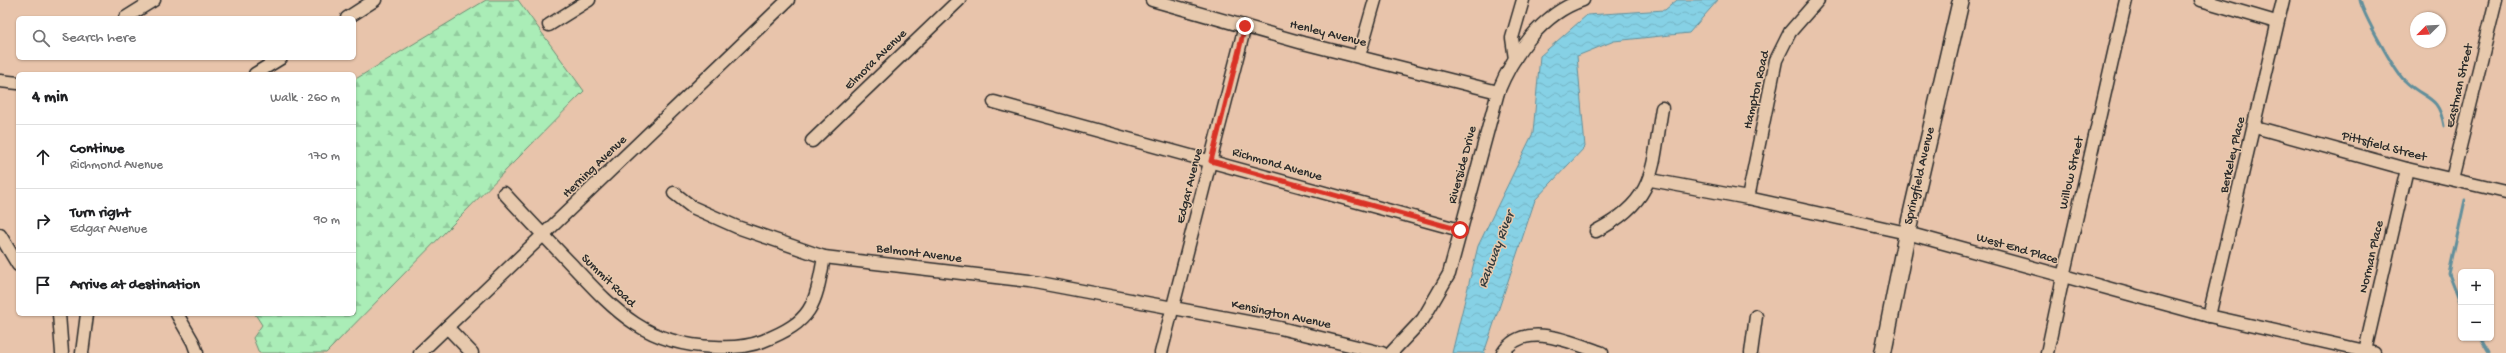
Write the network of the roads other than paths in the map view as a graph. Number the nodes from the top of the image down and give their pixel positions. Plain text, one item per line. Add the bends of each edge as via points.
1 (154, 0) edge
2 (375, 0) edge
3 (589, 0) edge
4 (788, 0) edge
5 (959, 0) edge
6 (1152, 0) edge
7 (1375, 0) edge
8 (1523, 0) edge
9 (1583, 0) edge
10 (1818, 0) edge
11 (1961, 0) edge
12 (2126, 0) edge
13 (2201, 0) edge
14 (2283, 0) edge
15 (2496, 0) edge
16 (128, 16) edge
17 (350, 16) edge
18 (2276, 22) junction
19 (549, 25) dead end
20 (1245, 26) junction
21 (1359, 56) junction
22 (1515, 59) junction
23 (278, 60) edge
24 (258, 72) edge
25 (0, 81) edge
26 (16, 83) edge
27 (1498, 92) junction
28 (994, 102) dead end
29 (1662, 108) dead end
30 (2255, 127) junction
31 (812, 141) dead end
32 (1211, 161) junction
33 (2406, 169) junction
34 (2452, 179) junction
35 (1650, 180) junction
36 (2506, 192) edge
37 (674, 193) dead end
38 (504, 194) dead end
39 (1748, 198) junction
40 (1460, 230) junction
41 (1596, 231) dead end
42 (1907, 232) junction
43 (0, 235) edge
44 (543, 235) junction
45 (824, 257) junction
46 (16, 261) edge
47 (2062, 277) junction
48 (1173, 308) junction
49 (59, 316) edge
50 (87, 316) edge
51 (178, 316) edge
52 (1756, 316) dead end
53 (2209, 316) junction
54 (447, 327) junction
55 (2342, 349) edge
56 (2370, 352) edge
57 (62, 353) edge
58 (82, 353) edge
59 (197, 353) edge
60 (420, 353) edge
61 (472, 353) edge
62 (1161, 353) edge
63 (1382, 353) edge
64 (1391, 353) edge
65 (1503, 353) edge
66 (1602, 353) edge
67 (1751, 353) edge
68 (1883, 353) edge
69 (2048, 353) edge

1 - 16 street
2 - 17 street
3 - 19 street
4 - 44 street, Herning Avenue
5 - 31 street, Elmora Avenue
6 - 20 street, Henley Avenue
7 - 21 street
8 - 22 street via 1512,38
9 - 22 street, Riverside Drive via 1554,15
10 - 39 street, Hampton Road via 1790,32 1776,60
11 - 42 street, Springfield Avenue
12 - 47 street, Willow Street
13 - 18 street
14 - 18 street, Berkeley Place
15 - 34 street, Eastman Street
18 - 30 street, Berkeley Place
20 - 21 street, Henley Avenue
20 - 32 street, Edgar Avenue
21 - 27 street, Henley Avenue
22 - 27 street, Riverside Drive
23 - 24 street
25 - 26 street
27 - 40 street, Riverside Drive
28 - 32 street, Richmond Avenue
29 - 35 street
30 - 33 street, Pittsfield Street
30 - 53 street, Berkeley Place
32 - 40 street, Richmond Avenue
32 - 48 street, Edgar Avenue
33 - 34 street, Pittsfield Street
33 - 56 street, Norman Place
34 - 36 street, Pittsfield Street
35 - 39 street, West End Place
35 - 41 street via 1640,199 1627,212
37 - 45 street, Belmont Avenue via 692,207 737,227
38 - 44 street, Summit Road
39 - 42 street, West End Place
40 - 64 street, Riverside Drive via 1449,274 1436,299 1423,319
42 - 47 street, West End Place
42 - 68 street, Springfield Avenue
43 - 46 street
44 - 45 street, Summit Road via 614,309 627,319 676,342 704,347 751,346 798,322 817,298
44 - 54 street, Herning Avenue
45 - 48 street, Belmont Avenue via 1029,281
47 - 53 street, West End Place
47 - 69 street, Willow Street
48 - 62 street, Edgar Avenue
48 - 63 street, Kensington Avenue via 1280,328
49 - 57 street
50 - 58 street
51 - 59 street via 194,342
52 - 67 street
53 - 55 street, West End Place
54 - 60 street, Herning Avenue
54 - 61 street
55 - 56 street, West End Place
65 - 66 street via 1515,342 1542,335

